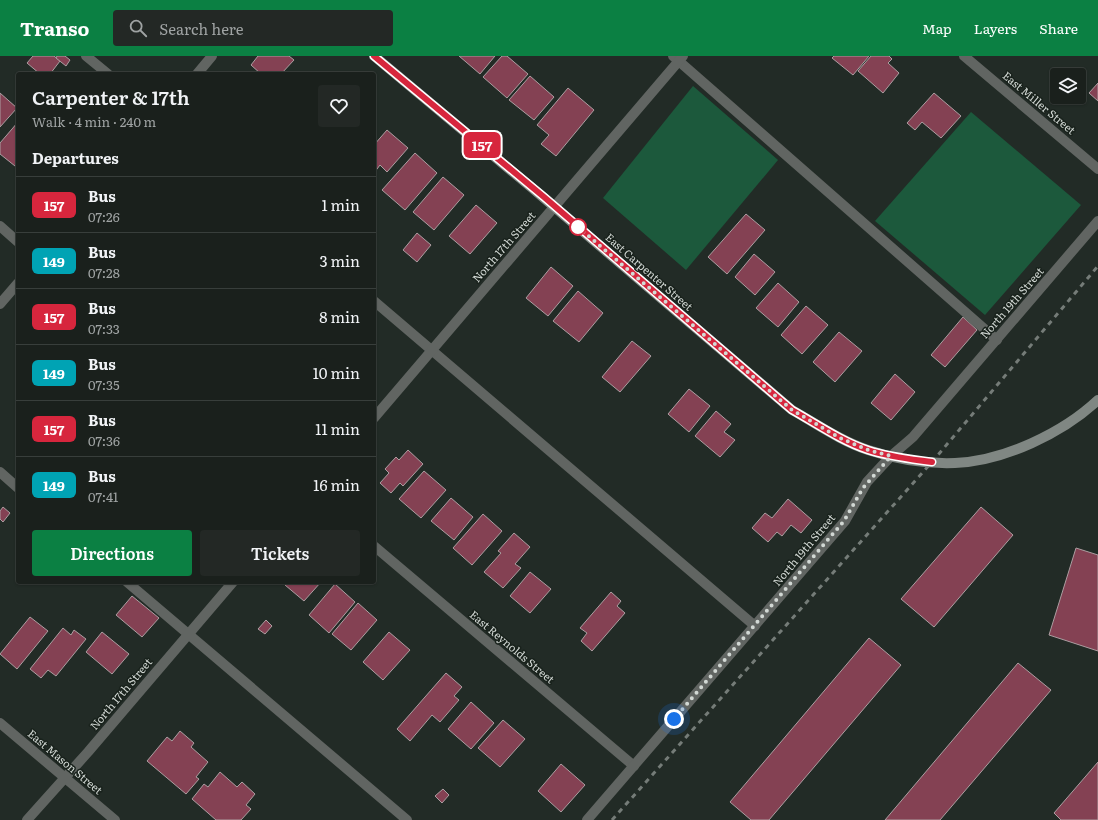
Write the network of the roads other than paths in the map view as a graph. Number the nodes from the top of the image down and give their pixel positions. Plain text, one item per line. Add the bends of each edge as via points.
1 (86, 56) edge
2 (212, 56) edge
3 (374, 56) edge
4 (965, 56) edge
5 (679, 57) edge
6 (106, 72) edge
7 (199, 72) edge
8 (1098, 169) edge
9 (555, 207) junction
10 (1098, 221) edge
11 (0, 226) edge
12 (16, 240) edge
13 (16, 285) edge
14 (376, 303) edge
15 (0, 304) edge
16 (997, 340) junction
17 (432, 350) junction
18 (1098, 400) edge
19 (376, 416) edge
20 (891, 456) junction
21 (0, 472) edge
22 (16, 486) edge
23 (376, 548) edge
24 (130, 584) edge
25 (230, 584) edge
26 (755, 626) junction
27 (188, 633) junction
28 (0, 723) edge
29 (634, 766) junction
30 (65, 778) junction
31 (27, 820) edge
32 (116, 820) edge
33 (407, 820) edge
34 (587, 820) edge

1 - 6 street
2 - 7 street
3 - 9 street, East Carpenter Street
4 - 8 street, East Miller Street
5 - 9 street, North 17th Street
5 - 16 street
9 - 17 street, North 17th Street
9 - 20 street, East Carpenter Street via 792,410 840,438
10 - 16 street, North 19th Street
11 - 12 street
13 - 15 street
14 - 17 street
16 - 20 street, North 19th Street via 913,437
17 - 19 street, North 17th Street
17 - 26 street
18 - 20 street, East Carpenter Street via 1077,418 1050,434 983,459 956,463
20 - 26 street, North 19th Street via 863,488 844,521
21 - 22 street
23 - 29 street, East Reynolds Street
24 - 27 street
25 - 27 street, North 17th Street
26 - 29 street, North 19th Street
27 - 30 street, North 17th Street
27 - 33 street
28 - 30 street, East Mason Street
29 - 34 street, North 19th Street
30 - 31 street, North 17th Street
30 - 32 street, East Mason Street

